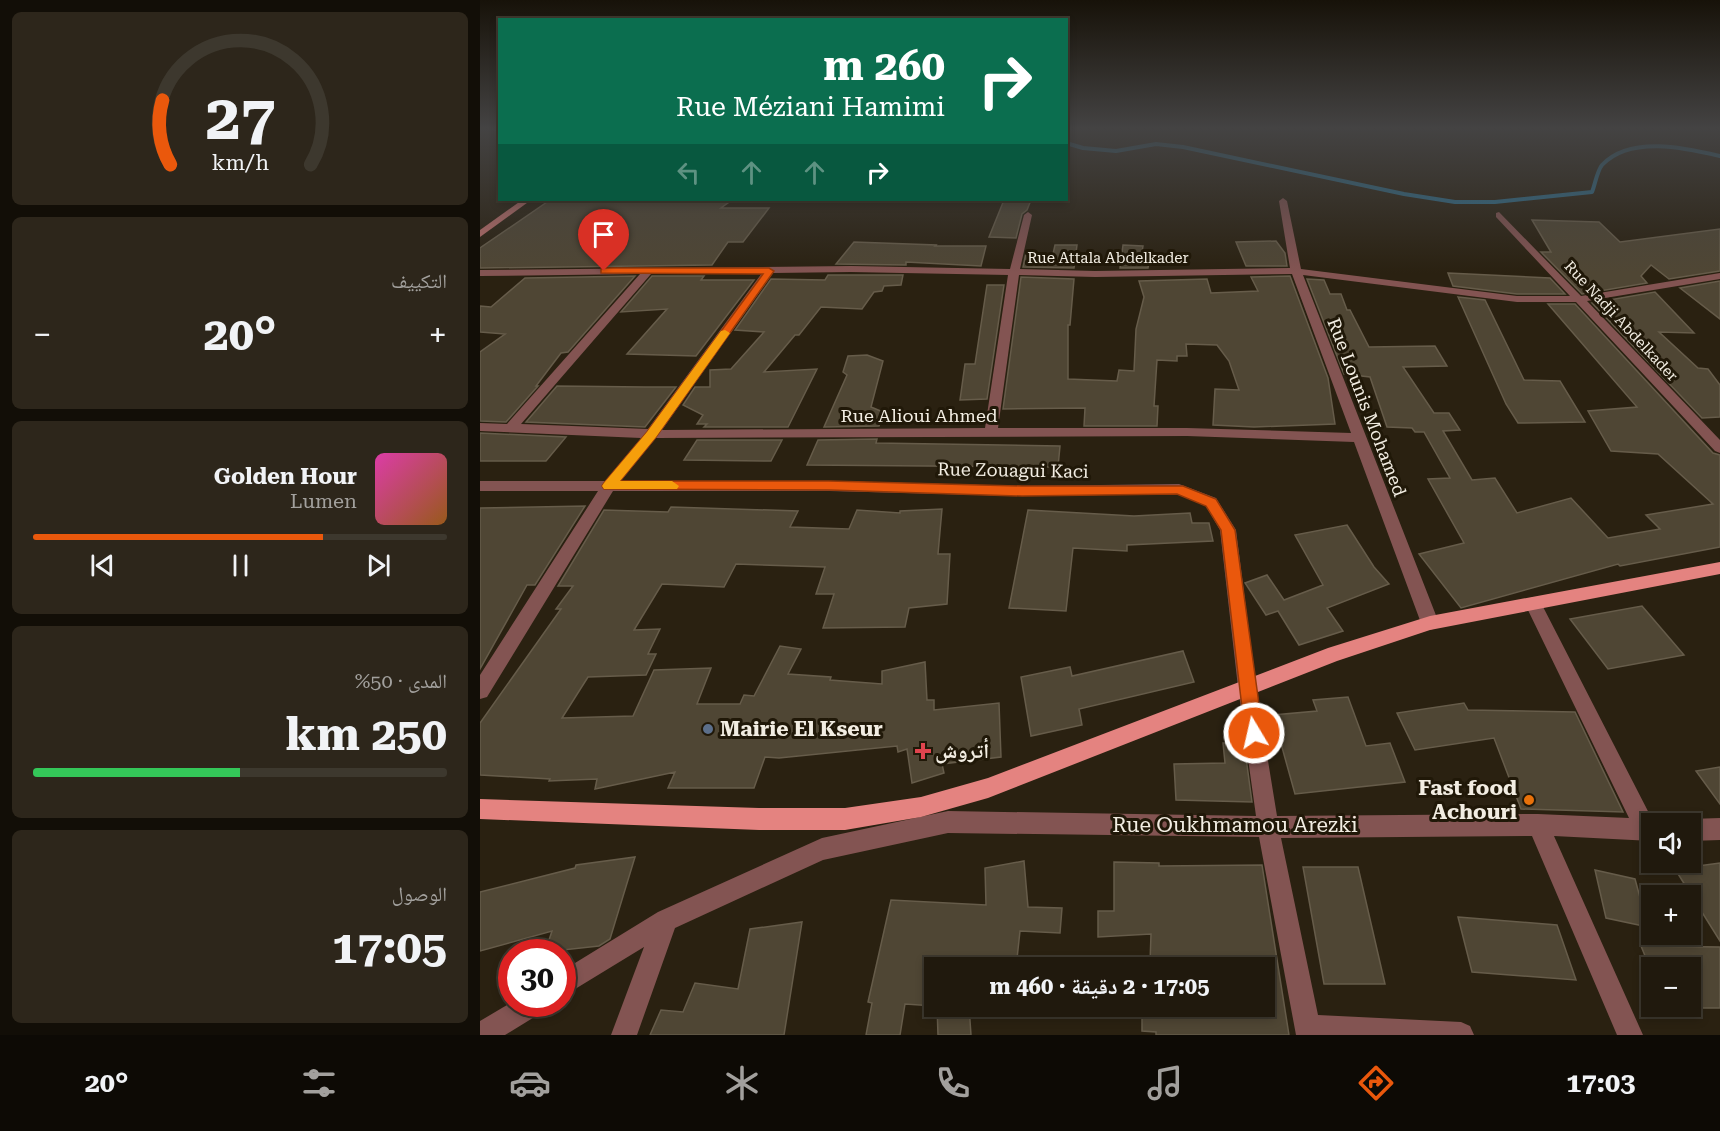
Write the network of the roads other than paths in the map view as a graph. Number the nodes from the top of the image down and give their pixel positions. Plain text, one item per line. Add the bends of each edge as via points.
1 (526, 201) edge
2 (1283, 201) dead end
3 (1028, 214) dead end
4 (1499, 215) dead end
5 (481, 233) edge
6 (649, 270) junction
7 (769, 271) junction
8 (1296, 271) junction
9 (1014, 272) junction
10 (480, 273) edge
11 (1720, 276) edge
12 (1580, 300) junction
13 (480, 427) edge
14 (511, 428) junction
15 (991, 433) junction
16 (652, 434) junction
17 (1720, 448) edge
18 (480, 486) edge
19 (609, 486) junction
20 (1720, 568) edge
21 (1533, 604) junction
22 (1428, 618) junction
23 (1247, 687) junction
24 (480, 691) edge
25 (480, 809) edge
26 (1641, 814) edge
27 (1538, 825) junction
28 (1268, 826) junction
29 (1720, 829) edge
30 (1641, 830) edge
31 (1701, 830) edge
32 (666, 920) junction
33 (576, 976) edge
34 (511, 1017) edge
35 (1308, 1031) edge
36 (481, 1035) edge
37 (624, 1035) edge
38 (1461, 1035) edge
39 (1630, 1035) edge

1 - 5 main road
2 - 8 street, Rue Lounis Mohamed
3 - 9 street
4 - 12 street, Rue Nadji Abdelkader
6 - 7 street, Rue Attala Abdelkader
6 - 10 street, Rue Attala Abdelkader
6 - 14 street
7 - 9 street, Rue Attala Abdelkader
7 - 16 street
8 - 9 street, Rue Attala Abdelkader
8 - 12 street, Rue Attala Abdelkader via 1517,299
8 - 22 street, Rue Lounis Mohamed
9 - 15 street
11 - 12 street, Rue Attala Abdelkader
12 - 17 street, Rue Nadji Abdelkader
13 - 14 street, Rue Alioui Ahmed
14 - 16 street, Rue Alioui Ahmed
15 - 16 street, Rue Alioui Ahmed
15 - 22 street, Rue Alioui Ahmed via 1187,432 1359,438
16 - 19 street
18 - 19 street, Rue Zouagui Kaci
19 - 23 street, Rue Zouagui Kaci via 1179,489 1211,502 1228,530
19 - 24 street
20 - 21 main road
21 - 22 main road
21 - 26 street
22 - 23 main road
23 - 25 main road via 988,788 921,807 866,816 759,819
23 - 28 street, Rue Zouagui Kaci
27 - 28 street, Rue Oukhmamou Arezki
27 - 30 street, Rue Oukhmamou Arezki
27 - 39 street
28 - 32 street, Rue Oukhmamou Arezki via 948,822 822,849
28 - 35 street, Rue Zouagui Kaci
29 - 31 street
32 - 33 street, Rue Oukhmamou Arezki
32 - 37 street
34 - 36 street
35 - 38 street

